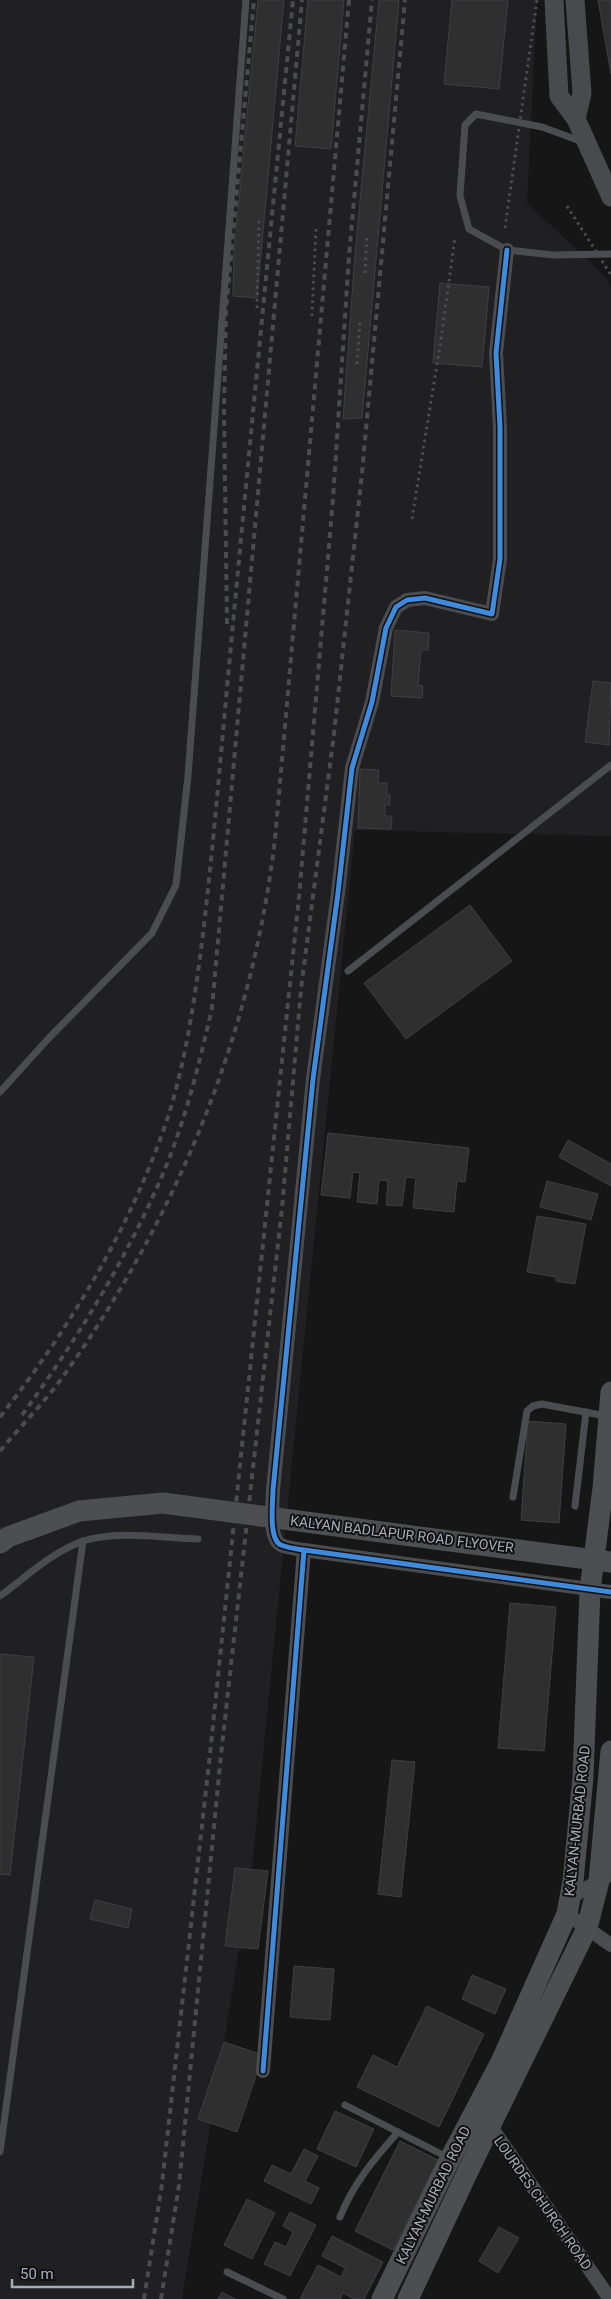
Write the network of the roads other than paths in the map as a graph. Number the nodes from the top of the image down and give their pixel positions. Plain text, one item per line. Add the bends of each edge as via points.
1 (246, 0) edge
2 (554, 0) edge
3 (574, 0) edge
4 (576, 119) junction
5 (588, 149) junction
6 (611, 159) edge
7 (611, 197) edge
8 (507, 250) junction
9 (611, 254) edge
10 (611, 765) edge
11 (348, 971) dead end
12 (0, 1092) edge
13 (611, 1392) edge
14 (586, 1412) junction
15 (608, 1416) junction
16 (513, 1497) dead end
17 (575, 1506) dead end
18 (198, 1539) dead end
19 (84, 1541) junction
20 (0, 1543) edge
21 (304, 1550) junction
22 (602, 1561) edge
23 (601, 1591) edge
24 (0, 1596) edge
25 (611, 1751) edge
26 (605, 1877) edge
27 (569, 1906) junction
28 (587, 1928) junction
29 (611, 1945) edge
30 (508, 2068) junction
31 (263, 2071) dead end
32 (479, 2104) junction
33 (345, 2105) dead end
34 (490, 2126) junction
35 (398, 2132) junction
36 (0, 2152) edge
37 (450, 2159) junction
38 (340, 2218) dead end
39 (227, 2272) dead end
40 (283, 2299) edge
41 (382, 2299) edge
42 (408, 2299) edge
43 (610, 2299) edge

1 - 12 lane via 188,776 176,885 152,932
2 - 4 street via 559,96
3 - 4 street via 582,93
4 - 5 street
5 - 6 street
5 - 7 street
5 - 8 lane via 542,127 476,114 465,125 460,196 469,229
8 - 9 lane via 553,255
8 - 21 street via 496,353 500,427 500,559 492,614 425,598 407,600 396,607 386,628 372,702 352,768 313,1079 273,1490 275,1540 280,1545
10 - 11 lane
13 - 15 main road, KALYAN-MURBAD ROAD
14 - 15 lane
14 - 16 lane via 542,1404 527,1411
14 - 17 lane
15 - 22 main road, KALYAN-MURBAD ROAD
18 - 19 lane via 113,1536
19 - 24 lane via 58,1553
19 - 36 lane
20 - 22 main road, KALYAN BADLAPUR ROAD FLYOVER, bridge via 8,1537 79,1511 163,1503
21 - 23 street
21 - 31 street
22 - 23 main road, KALYAN-MURBAD ROAD
23 - 27 main road, KALYAN-MURBAD ROAD
25 - 26 main road, KALYAN-MURBAD ROAD
26 - 27 street
26 - 28 main road, KALYAN-MURBAD ROAD
27 - 28 street
27 - 30 main road, KALYAN-MURBAD ROAD
28 - 29 street
28 - 30 main road, KALYAN-MURBAD ROAD
30 - 32 main road, KALYAN-MURBAD ROAD
30 - 34 main road, KALYAN-MURBAD ROAD
32 - 34 street, LOURDES CHURCH ROAD
32 - 37 main road, KALYAN-MURBAD ROAD
33 - 35 lane
34 - 42 main road, KALYAN-MURBAD ROAD
34 - 43 street, LOURDES CHURCH ROAD
35 - 37 lane
35 - 38 lane via 365,2169
37 - 41 main road, KALYAN-MURBAD ROAD
39 - 40 lane

